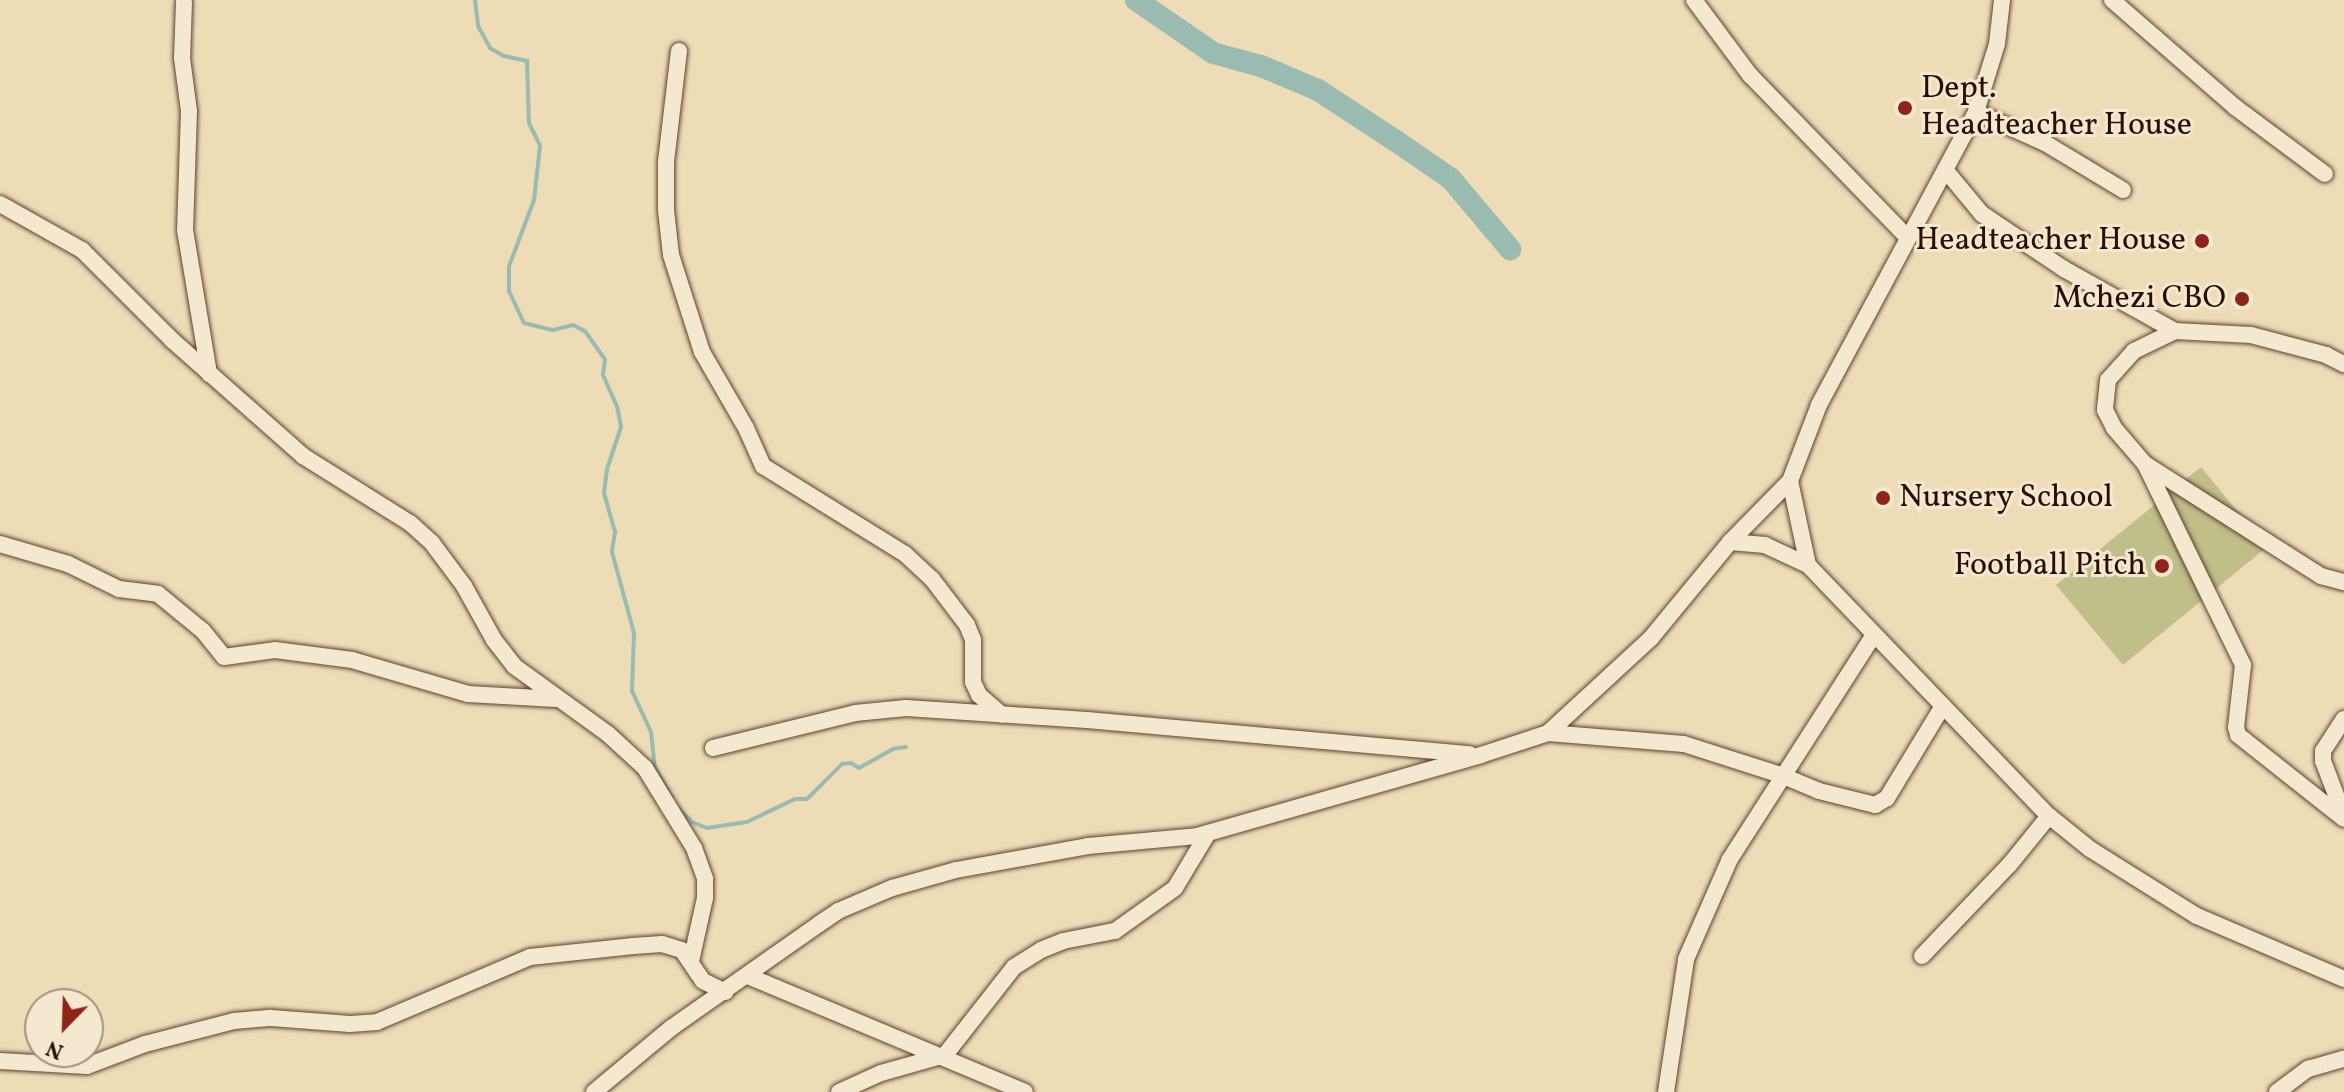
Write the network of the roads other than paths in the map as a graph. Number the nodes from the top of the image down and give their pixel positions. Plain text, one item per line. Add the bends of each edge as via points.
1 (1694, 0) edge
2 (2002, 0) edge
3 (184, 2) dead end
4 (2119, 2) edge
5 (679, 51) dead end
6 (1976, 112) junction
7 (1947, 172) junction
8 (2325, 174) dead end
9 (2123, 190) dead end
10 (0, 204) edge
11 (1907, 237) junction
12 (2175, 331) junction
13 (2344, 364) edge
14 (209, 374) junction
15 (2145, 464) junction
16 (1790, 481) junction
17 (1730, 542) junction
18 (0, 544) edge
19 (1808, 565) junction
20 (2344, 582) edge
21 (1873, 636) junction
22 (556, 699) junction
23 (1943, 706) junction
24 (1002, 715) junction
25 (2344, 719) edge
26 (1548, 733) junction
27 (713, 748) dead end
28 (1481, 755) junction
29 (1781, 775) junction
30 (2049, 816) junction
31 (2344, 819) edge
32 (1208, 833) junction
33 (1922, 956) dead end
34 (691, 961) junction
35 (748, 976) junction
36 (2344, 979) edge
37 (726, 992) junction
38 (945, 1055) junction
39 (2344, 1059) edge
40 (0, 1061) edge
41 (594, 1092) edge
42 (839, 1092) edge
43 (1025, 1092) edge
44 (1666, 1092) edge
45 (2277, 1092) edge

1 - 11 street via 1750,75
2 - 6 street via 1997,44
3 - 14 street via 182,58 189,111 185,230
4 - 8 street via 2235,107
5 - 24 street via 666,210 671,255 702,352 763,466 905,554 932,579 970,632 973,682 979,695
6 - 7 street
6 - 9 street via 2036,138
7 - 11 street
7 - 12 street via 1982,214 2064,269
10 - 14 street via 82,250
11 - 16 street via 1819,405
12 - 13 street via 2251,335
12 - 15 street via 2152,340 2118,366 2105,395 2114,428
14 - 22 street via 303,456 421,533 464,586 514,666
15 - 20 street via 2321,576
15 - 31 street via 2243,665 2238,735
16 - 17 street
16 - 19 street
17 - 19 street via 1765,545
17 - 26 street via 1651,638
18 - 22 street via 68,564 119,589 158,594 203,631 224,657 275,650 352,660 468,694
19 - 21 street
21 - 23 street
21 - 29 street
22 - 34 street via 608,734 645,768 694,848 705,879 705,898
23 - 29 street via 1881,803 1819,791
23 - 30 street
24 - 27 street via 906,708 855,713
24 - 28 street
25 - 31 street via 2323,751 2323,761
26 - 28 street
26 - 29 street via 1684,744
28 - 32 street
29 - 44 street via 1730,859 1686,959
30 - 33 street
30 - 36 street via 2170,902
32 - 35 street via 1088,846 956,870 892,888 838,911
32 - 38 street via 1175,888 1115,931 1063,941 1014,967
34 - 37 street via 703,981
34 - 40 street via 682,950 662,944 530,957 377,1022 234,1021 145,1044 87,1066
35 - 37 street
35 - 38 street
37 - 41 street via 671,1028
38 - 42 street via 881,1073
38 - 43 street
39 - 45 street via 2308,1069

